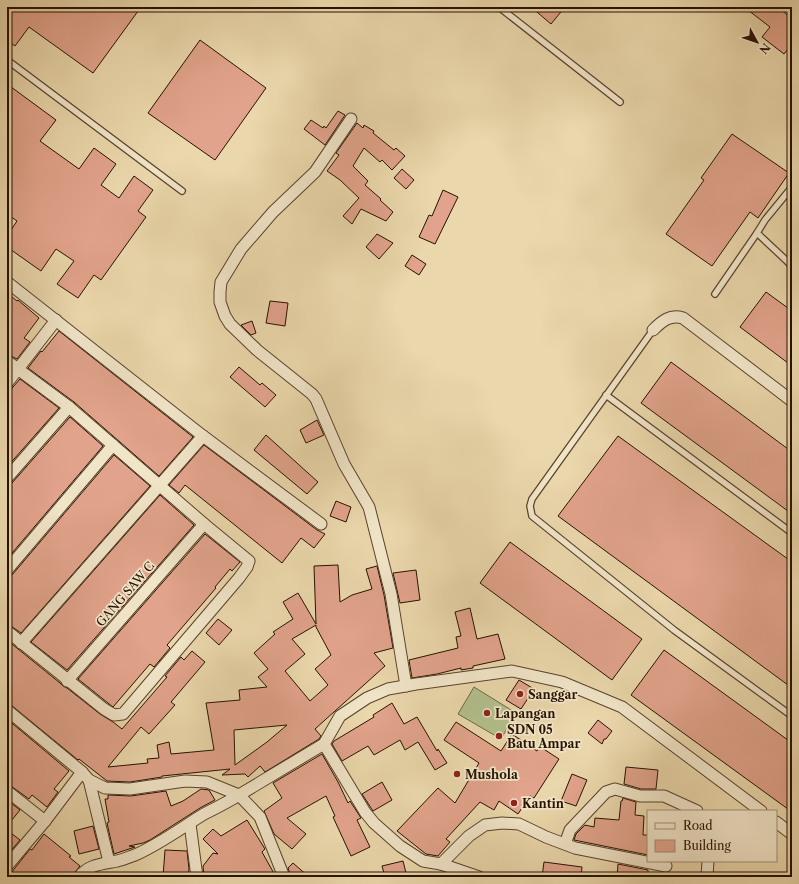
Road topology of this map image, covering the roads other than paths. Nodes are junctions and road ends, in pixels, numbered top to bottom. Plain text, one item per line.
1 (499, 7) edge
2 (7, 60) edge
3 (620, 102) dead end
4 (351, 119) dead end
5 (792, 187) edge
6 (182, 191) dead end
7 (757, 233) junction
8 (792, 257) edge
9 (788, 262) junction
10 (792, 267) edge
11 (7, 282) edge
12 (715, 294) dead end
13 (56, 320) junction
14 (653, 330) joint
15 (7, 361) edge
16 (18, 370) junction
17 (7, 383) edge
18 (606, 395) junction
19 (792, 401) edge
20 (69, 407) junction
21 (203, 436) junction
22 (113, 445) junction
23 (7, 478) edge
24 (160, 486) junction
25 (204, 524) junction
26 (321, 524) dead end
27 (792, 533) edge
28 (7, 570) edge
29 (7, 631) edge
30 (21, 643) junction
31 (67, 681) junction
32 (406, 686) junction
33 (7, 710) edge
34 (792, 716) edge
35 (324, 744) junction
36 (85, 776) junction
37 (7, 791) edge
38 (240, 795) junction
39 (696, 810) edge
40 (760, 810) edge
41 (45, 821) junction
42 (777, 823) edge
43 (190, 824) junction
44 (792, 834) edge
45 (564, 844) junction
46 (9, 859) edge
47 (109, 862) junction
48 (708, 862) edge
49 (441, 864) junction
50 (666, 866) dead end
51 (79, 877) edge
52 (197, 877) edge
53 (284, 877) edge
54 (479, 877) edge
55 (707, 877) edge

1 - 3 lane
2 - 6 lane
4 - 32 street
5 - 7 lane
7 - 9 lane
7 - 12 lane
8 - 9 lane
9 - 10 lane
11 - 13 street
13 - 16 street
13 - 21 street
14 - 18 lane
14 - 19 street
15 - 16 street
16 - 17 street
16 - 20 street
18 - 27 lane
18 - 34 lane
20 - 22 street
20 - 23 street
21 - 24 street
21 - 26 street
22 - 24 street
22 - 28 street
24 - 25 street
24 - 30 street
25 - 31 street, GANG SAW C
25 - 31 street
29 - 30 street
30 - 31 street
32 - 35 street
32 - 40 street
33 - 36 street
35 - 38 street
35 - 49 street
36 - 38 street
36 - 41 street
36 - 47 street
37 - 41 street
38 - 43 street
38 - 53 street
39 - 45 street
41 - 46 street
42 - 44 street
43 - 47 street
43 - 52 street
45 - 49 street
45 - 50 street
47 - 51 street
48 - 55 street
49 - 54 street

